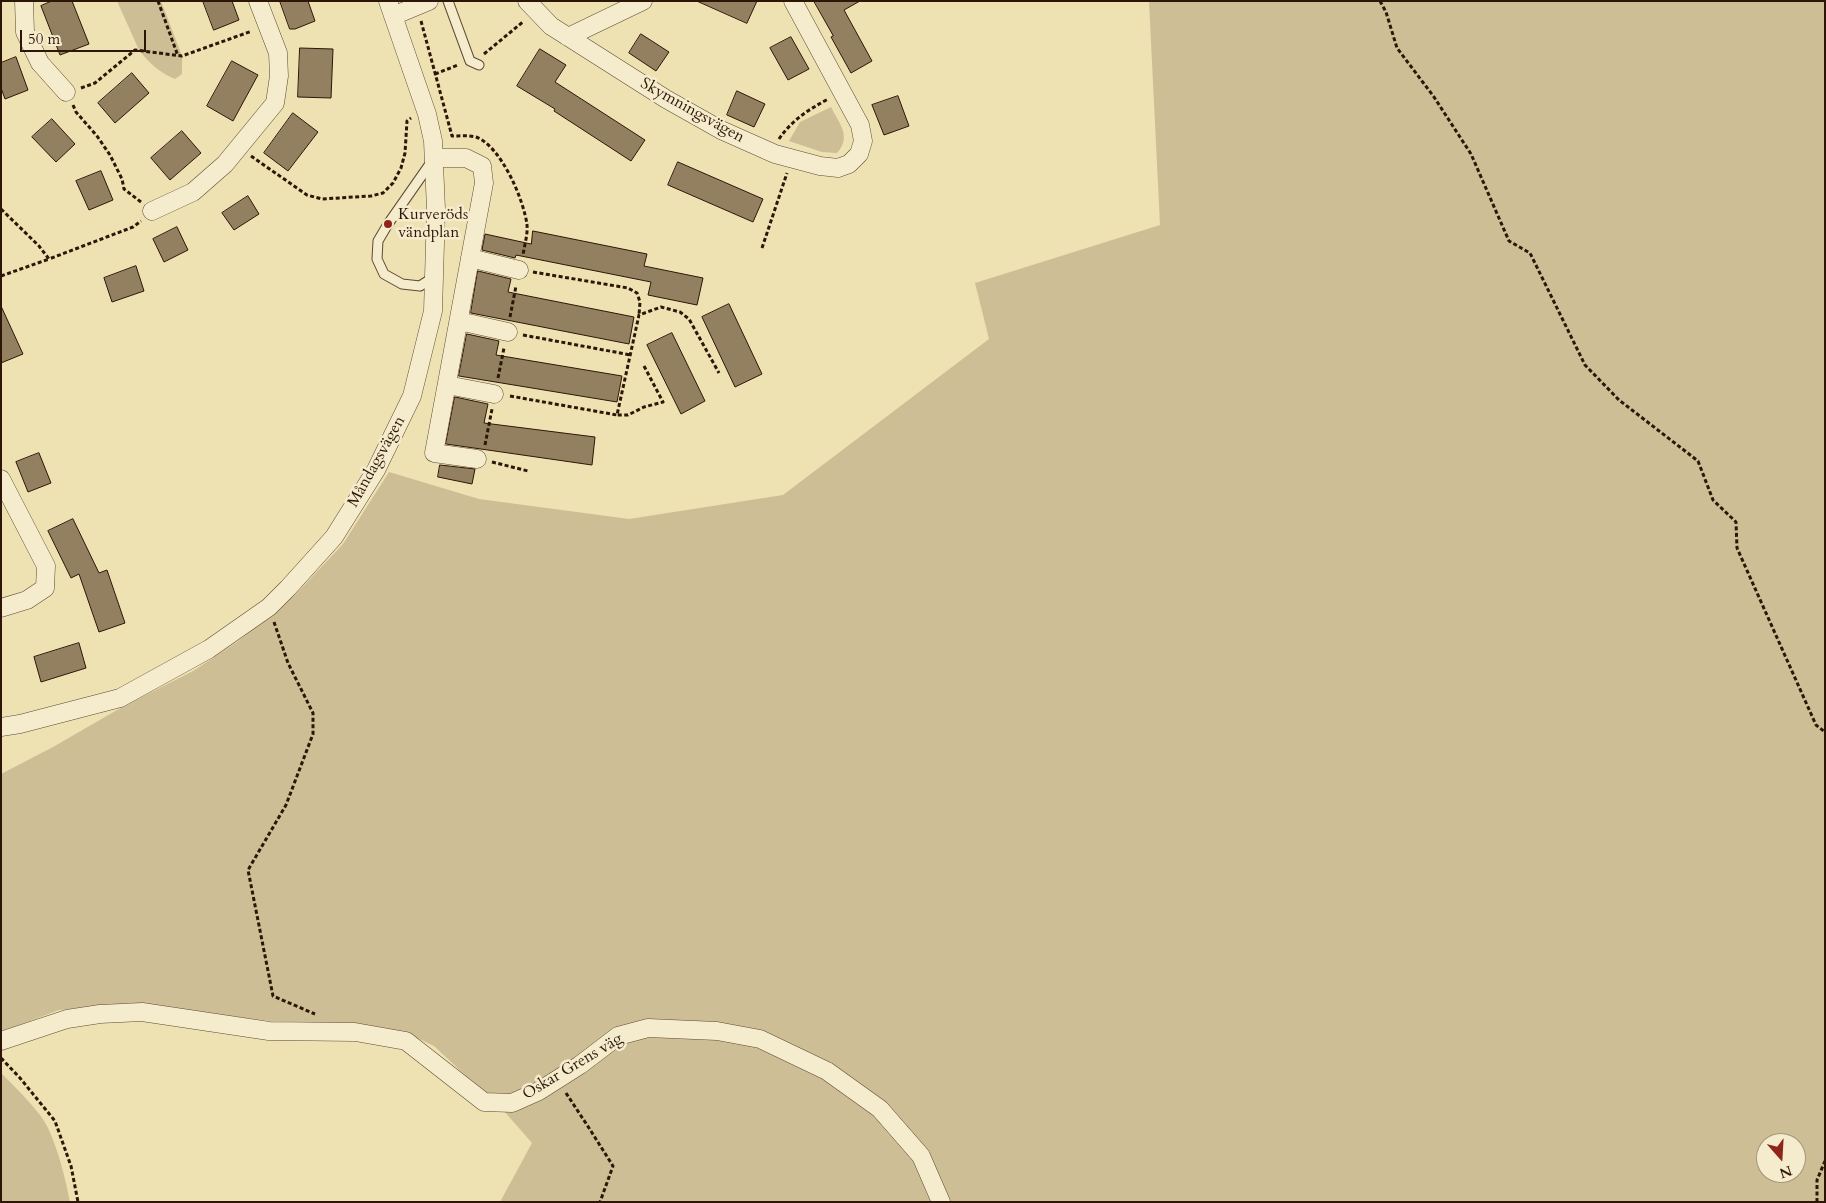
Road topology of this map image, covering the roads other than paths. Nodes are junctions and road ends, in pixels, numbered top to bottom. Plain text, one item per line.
1 (24, 1) edge
2 (258, 1) edge
3 (429, 1) edge
4 (448, 1) edge
5 (643, 1) edge
6 (793, 1) edge
7 (532, 6) edge
8 (390, 8) edge
9 (568, 37) junction
10 (474, 63) road end
11 (66, 92) road end
12 (434, 158) junction
13 (152, 211) road end
14 (470, 258) junction
15 (519, 270) road end
16 (434, 277) junction
17 (458, 321) junction
18 (508, 332) road end
19 (447, 385) junction
20 (494, 394) road end
21 (477, 460) dead end
22 (1, 479) edge
23 (1, 608) edge
24 (1, 727) edge
25 (1, 1041) edge
26 (942, 1202) edge

1 - 11 street
2 - 13 street
3 - 8 street
4 - 10 lane
5 - 9 street
6 - 9 street, Skymningsvägen
7 - 9 street, Skymningsvägen
8 - 12 street, Måndagsvägen
12 - 14 street
12 - 16 street, Måndagsvägen
12 - 16 lane
14 - 15 street
14 - 17 street
16 - 24 street, Måndagsvägen
17 - 18 street
17 - 19 street
19 - 20 street
19 - 21 street
22 - 23 street
25 - 26 street, Oskar Grens väg

